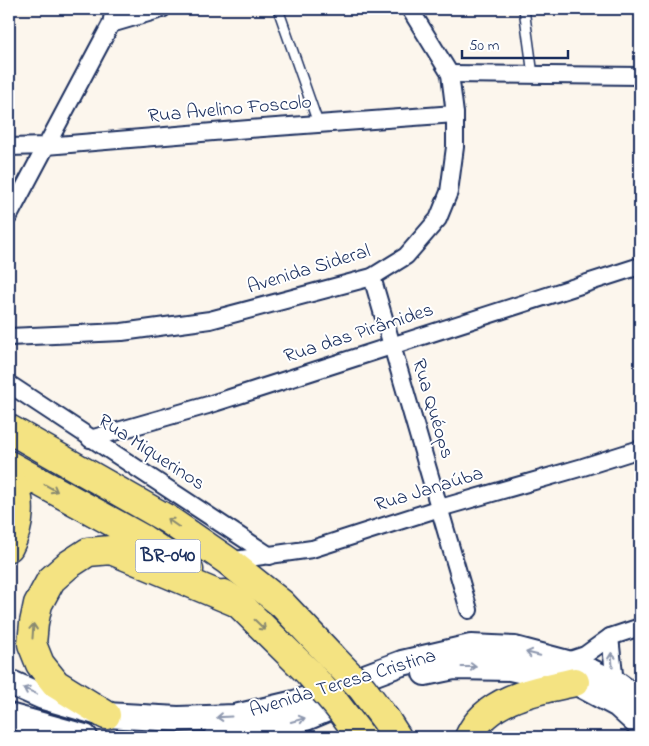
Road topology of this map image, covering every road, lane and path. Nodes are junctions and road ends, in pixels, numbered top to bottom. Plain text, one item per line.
1 (162, 9) edge
2 (278, 9) edge
3 (410, 9) edge
4 (524, 9) edge
5 (113, 16) edge
6 (450, 74) junction
7 (532, 75) junction
8 (640, 76) edge
9 (455, 114) junction
10 (318, 124) junction
11 (46, 146) junction
12 (9, 147) edge
13 (9, 216) edge
14 (640, 266) edge
15 (372, 278) junction
16 (9, 337) edge
17 (391, 346) junction
18 (9, 384) edge
19 (9, 429) edge
20 (90, 439) junction
21 (640, 449) edge
22 (9, 465) edge
23 (9, 478) edge
24 (440, 508) junction
25 (9, 547) edge
26 (270, 556) junction
27 (228, 561) junction
28 (238, 603) junction
29 (469, 610) dead end
30 (640, 627) edge
31 (610, 637) junction
32 (570, 672) junction
33 (9, 682) edge
34 (615, 683) junction
35 (640, 701) edge
36 (106, 714) junction
37 (9, 716) edge
38 (640, 725) edge
39 (392, 728) edge
40 (361, 736) edge
41 (86, 737) edge
42 (216, 737) edge
43 (469, 737) edge

1 - 5 street
2 - 10 lane
3 - 6 street, Avenida Sideral
4 - 7 lane
5 - 11 street
6 - 7 street
6 - 9 street, Avenida Sideral
7 - 8 street
9 - 10 street, Rua Avelino Foscolo
9 - 15 street, Avenida Sideral
10 - 11 street, Rua Avelino Foscolo
11 - 12 street, Rua Avelino Foscolo
11 - 13 street
14 - 17 street, Rua das Pirâmides
15 - 16 street, Avenida Sideral
15 - 17 street, Rua Quéops
17 - 20 street, Rua das Pirâmides
17 - 24 street, Rua Quéops
18 - 20 street, Rua Miquerinos
27 -> 19 highway, BR-040
20 - 26 street, Rua Miquerinos
21 - 24 street, Rua Janaúba
22 -> 28 highway, BR-040
23 - 25 highway
24 - 26 street, Rua Janaúba
24 - 29 street, Rua Quéops
26 - 27 street, Rua Janaúba
27 - 39 highway, BR-040, bridge
36 -> 28 highway
28 -> 40 highway, BR-040, bridge
30 - 31 street
31 - 32 street
34 -> 31 street
32 - 34 main road, Avenida Teresa Cristina
32 -> 36 main road, Avenida Teresa Cristina
32 - 38 main road, Avenida Teresa Cristina
42 -> 32 main road, Avenida Teresa Cristina
32 - 43 highway
36 -> 33 main road, Avenida Teresa Cristina
34 - 35 main road, Avenida Teresa Cristina
37 - 41 main road

